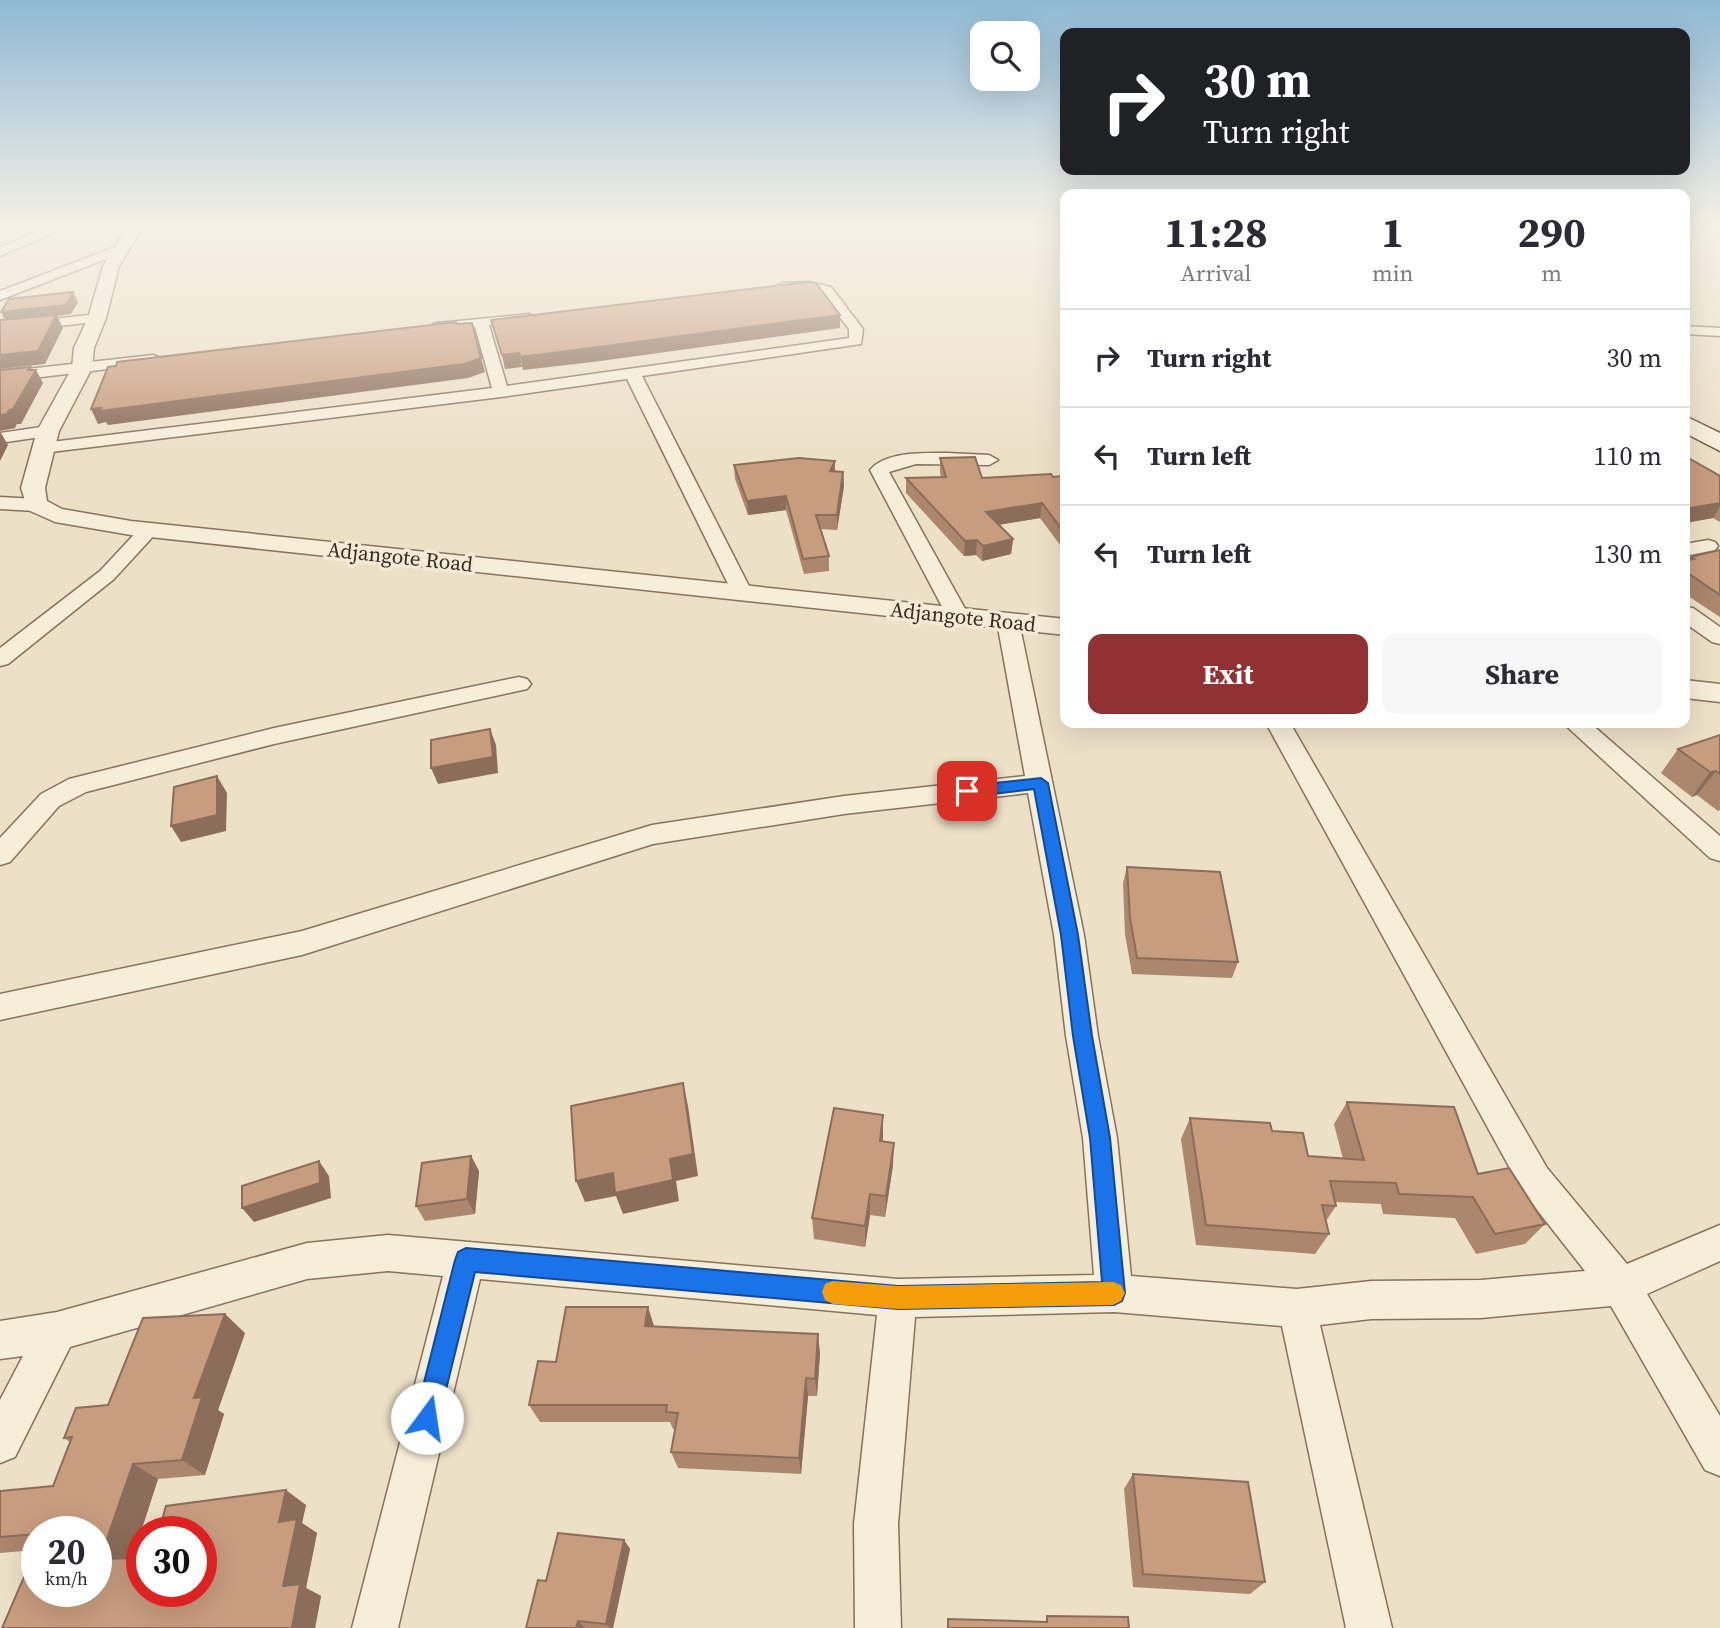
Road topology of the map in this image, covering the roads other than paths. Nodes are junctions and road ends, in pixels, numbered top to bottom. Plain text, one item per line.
1 (101, 302) edge
2 (835, 302) edge
3 (547, 314) edge
4 (96, 318) junction
5 (481, 322) junction
6 (427, 328) edge
7 (0, 329) edge
8 (1690, 330) edge
9 (1720, 332) edge
10 (174, 358) edge
11 (82, 368) junction
12 (632, 373) junction
13 (0, 377) edge
14 (501, 392) junction
15 (1690, 426) edge
16 (0, 438) edge
17 (46, 440) junction
18 (1720, 443) edge
19 (989, 460) dead end
20 (0, 503) edge
21 (36, 505) junction
22 (149, 530) junction
23 (1708, 546) dead end
24 (1690, 549) edge
25 (743, 594) junction
26 (958, 616) junction
27 (1690, 616) edge
28 (1008, 622) junction
29 (1060, 626) edge
30 (1720, 637) edge
31 (0, 659) edge
32 (519, 684) dead end
33 (1690, 690) edge
34 (1720, 693) edge
35 (1281, 728) edge
36 (1581, 728) edge
37 (1041, 783) junction
38 (1720, 851) edge
39 (0, 855) edge
40 (0, 1007) edge
41 (1720, 1243) edge
42 (466, 1260) junction
43 (1621, 1286) junction
44 (1114, 1293) junction
45 (898, 1298) junction
46 (1297, 1308) junction
47 (57, 1331) junction
48 (0, 1340) edge
49 (0, 1442) edge
50 (1720, 1455) edge
51 (375, 1628) edge
52 (878, 1628) edge
53 (1369, 1628) edge

1 - 4 street
2 - 12 street
3 - 5 street
4 - 7 street
4 - 11 street
5 - 6 street
5 - 14 street
8 - 9 street
10 - 11 street
11 - 13 street
11 - 17 street
12 - 14 street
12 - 25 street
14 - 17 street
15 - 18 main road
16 - 17 street
17 - 21 street
19 - 26 street
20 - 21 street
21 - 22 street, Adjangote Road
22 - 25 street, Adjangote Road
22 - 31 street
23 - 24 street
25 - 26 street, Adjangote Road
26 - 28 street, Adjangote Road
27 - 30 street
28 - 29 street, Adjangote Road
28 - 37 street
32 - 39 street
33 - 34 street
35 - 43 street
36 - 38 street
37 - 40 street
37 - 44 street
41 - 43 street
42 - 45 street
42 - 47 street
42 - 51 street
43 - 46 street
43 - 50 street
44 - 45 street
44 - 46 street
45 - 52 street
46 - 53 street
47 - 48 street
47 - 49 street

